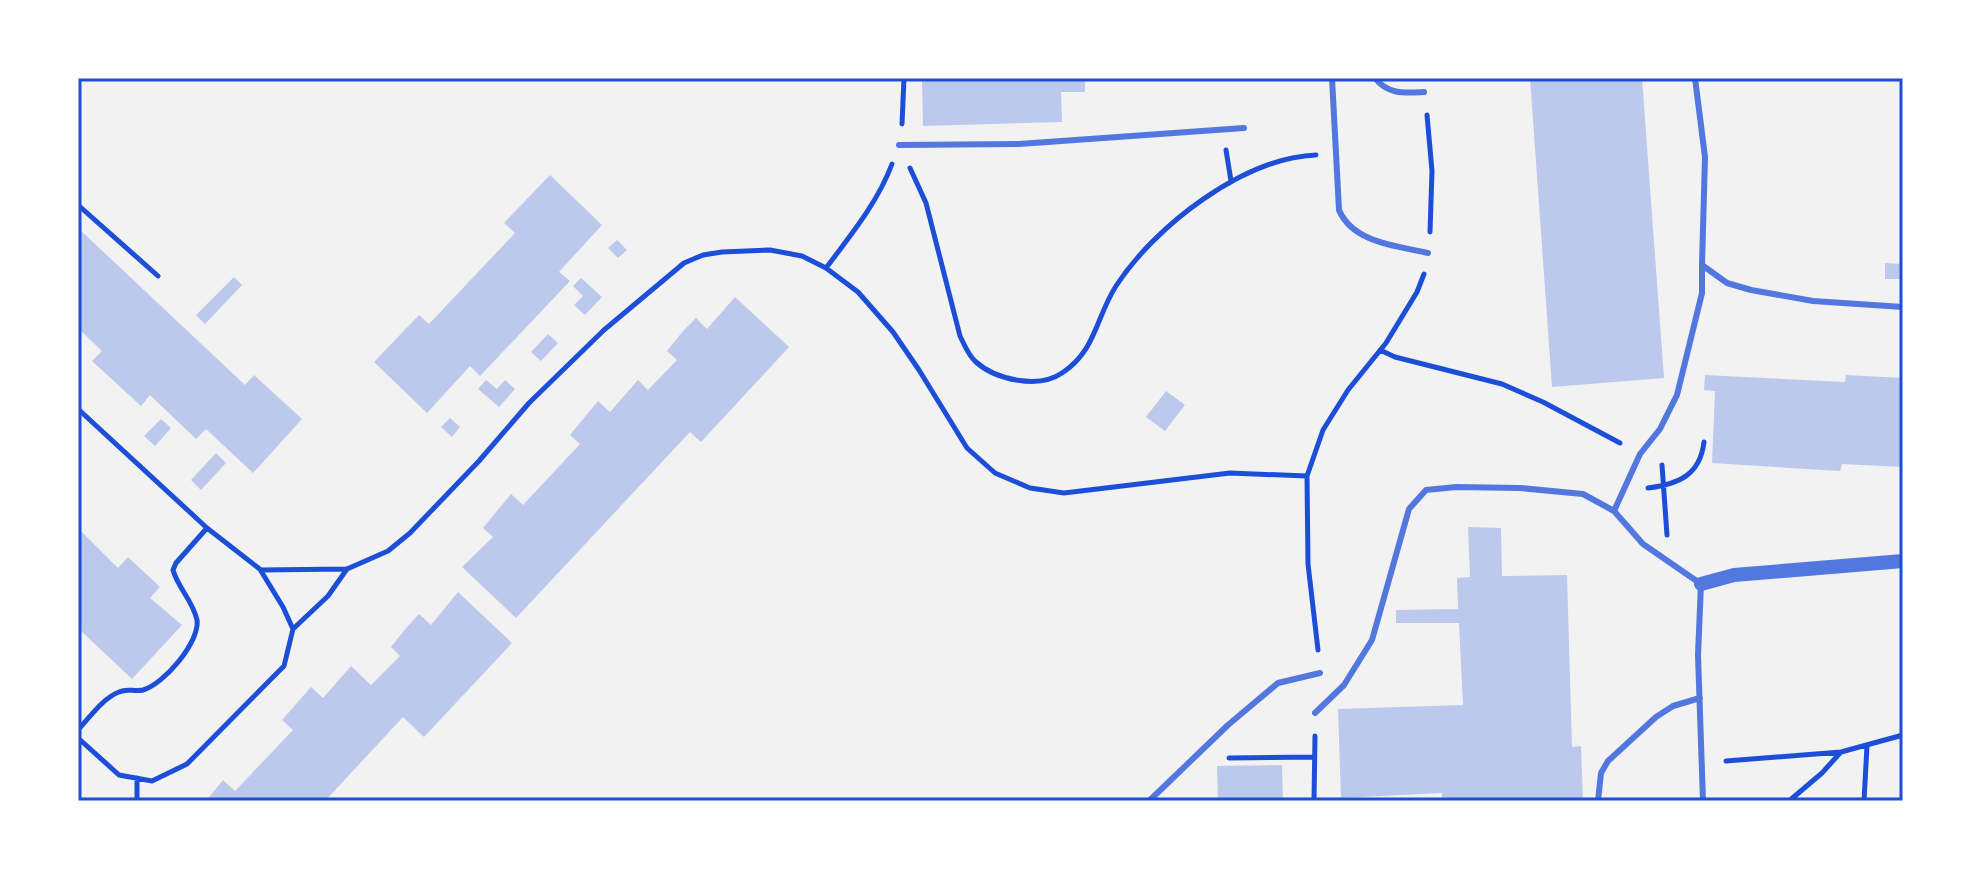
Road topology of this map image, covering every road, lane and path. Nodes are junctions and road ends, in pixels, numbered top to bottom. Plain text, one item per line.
1 (904, 78) edge
2 (1332, 78) edge
3 (1375, 78) edge
4 (1695, 78) edge
5 (1424, 92) joint
6 (1244, 128) dead end
7 (899, 145) junction
8 (1335, 154) junction
9 (1226, 160) dead end
10 (1231, 181) junction
11 (78, 205) edge
12 (1428, 253) junction
13 (1702, 265) junction
14 (826, 268) junction
15 (158, 276) dead end
16 (1903, 307) edge
17 (1380, 350) junction
18 (78, 409) edge
19 (1658, 432) junction
20 (1704, 442) dead end
21 (1640, 454) junction
22 (1307, 476) junction
23 (1664, 486) junction
24 (1623, 488) junction
25 (1614, 511) junction
26 (207, 528) junction
27 (1903, 561) edge
28 (1669, 562) junction
29 (347, 569) junction
30 (261, 570) junction
31 (1701, 584) junction
32 (293, 629) junction
33 (1320, 673) joint
34 (1700, 698) junction
35 (1315, 713) joint
36 (78, 730) edge
37 (1903, 735) edge
38 (78, 738) edge
39 (1867, 746) junction
40 (1841, 752) junction
41 (1314, 757) junction
42 (1223, 758) dead end
43 (1726, 761) dead end
44 (137, 778) junction
45 (137, 801) edge
46 (1149, 801) edge
47 (1314, 801) edge
48 (1598, 801) edge
49 (1703, 801) edge
50 (1789, 801) edge
51 (1864, 801) edge

1 - 7 path
2 - 8 lane
3 - 5 lane
4 - 13 lane
5 - 12 path
6 - 7 lane
7 - 10 path
7 - 14 path
8 - 10 path
8 - 12 lane
9 - 10 path
11 - 15 path
12 - 17 path
13 - 16 lane
13 - 19 lane
14 - 22 path
14 - 29 path
17 - 21 path
17 - 22 path
18 - 26 path
19 - 21 lane
19 - 23 path
20 - 23 path
21 - 24 lane
22 - 33 path
23 - 24 path
23 - 28 path
24 - 25 lane
25 - 28 lane
25 - 35 lane
26 - 30 path
26 - 36 path
27 - 31 street
28 - 31 lane
29 - 30 path
29 - 32 path
30 - 32 path
31 - 34 lane
32 - 44 path
33 - 46 lane
34 - 48 lane
34 - 49 lane
35 - 41 path
37 - 39 path
38 - 44 path
39 - 40 path
39 - 51 path
40 - 43 path
40 - 50 path
41 - 42 path
41 - 47 path
44 - 45 path

